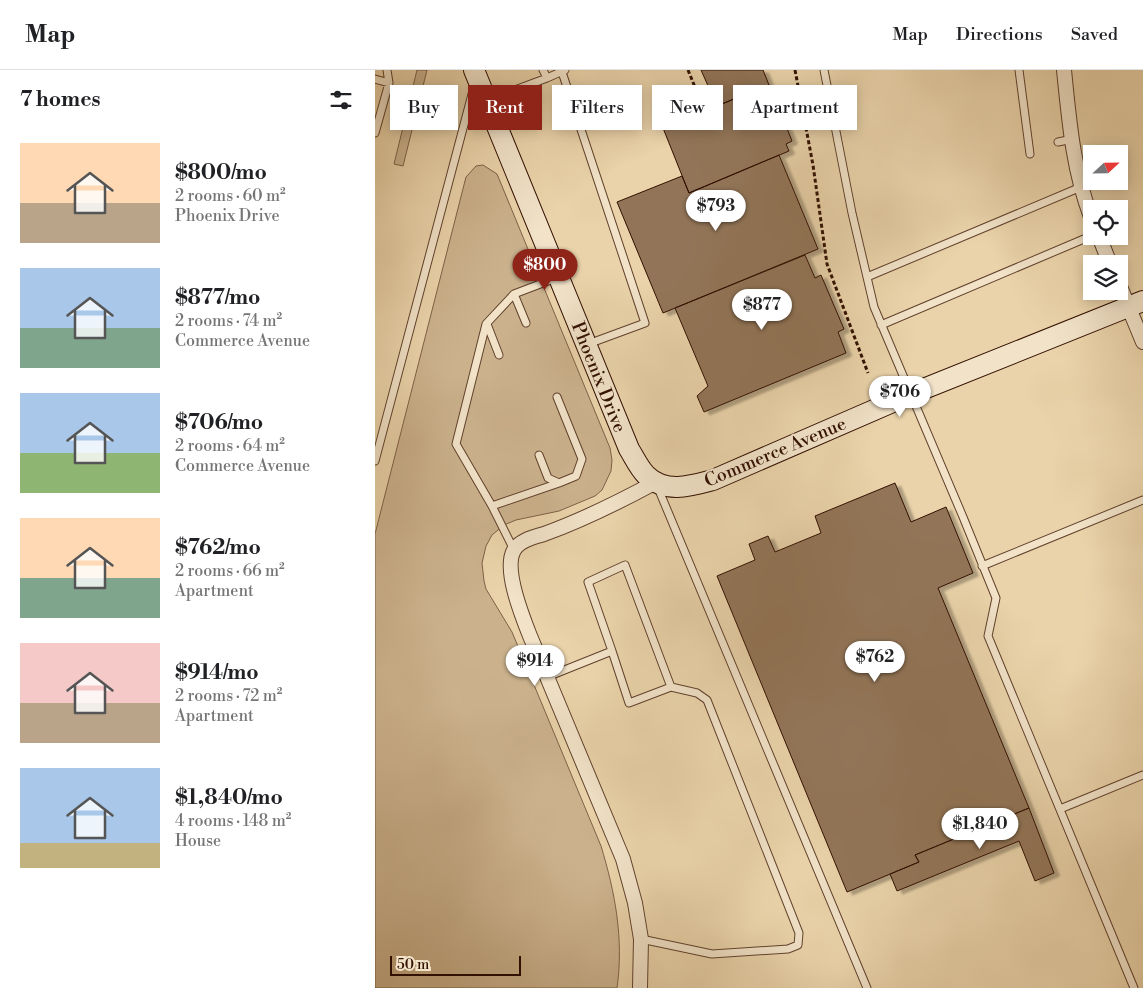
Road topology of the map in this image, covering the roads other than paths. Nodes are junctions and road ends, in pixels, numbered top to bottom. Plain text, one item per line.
1 (387, 70) edge
2 (543, 70) edge
3 (824, 70) edge
4 (1019, 70) edge
5 (1063, 70) edge
6 (564, 71) edge
7 (475, 73) edge
8 (547, 78) junction
9 (375, 79) edge
10 (389, 83) junction
11 (480, 85) edge
12 (528, 85) edge
13 (499, 130) edge
14 (375, 133) edge
15 (1073, 139) junction
16 (1058, 142) dead end
17 (1030, 154) dead end
18 (1081, 187) junction
19 (1085, 200) edge
20 (1083, 239) edge
21 (559, 277) junction
22 (867, 277) junction
23 (514, 294) junction
24 (1136, 304) edge
25 (526, 323) dead end
26 (487, 324) junction
27 (881, 325) junction
28 (1143, 342) edge
29 (587, 344) junction
30 (499, 355) dead end
31 (911, 394) junction
32 (557, 397) dead end
33 (539, 455) dead end
34 (375, 461) edge
35 (656, 482) junction
36 (559, 483) junction
37 (1143, 500) edge
38 (492, 506) junction
39 (514, 550) junction
40 (982, 566) junction
41 (612, 651) junction
42 (547, 677) junction
43 (671, 687) junction
44 (1143, 775) edge
45 (1060, 809) junction
46 (641, 939) junction
47 (640, 988) edge
48 (867, 988) edge
49 (1134, 988) edge

1 - 10 lane
2 - 8 lane
3 - 22 lane
4 - 17 lane
5 - 15 street
6 - 8 lane
6 - 29 lane
7 - 11 street, Phoenix Drive
7 - 34 lane
8 - 12 lane
9 - 10 lane
10 - 14 lane
13 - 21 street, Phoenix Drive
15 - 16 lane
15 - 18 street
18 - 19 street
18 - 22 lane
20 - 27 lane
21 - 23 lane
21 - 29 street, Phoenix Drive
22 - 27 lane
23 - 25 lane
23 - 26 lane
24 - 28 street
24 - 31 street, Commerce Avenue
26 - 30 lane
26 - 38 lane
27 - 31 lane
29 - 35 street, Phoenix Drive
31 - 35 street, Commerce Avenue
31 - 40 lane
32 - 36 lane
33 - 36 lane
35 - 39 street
35 - 48 lane
36 - 38 lane
37 - 40 lane
38 - 39 lane
39 - 42 street
40 - 45 lane
41 - 42 lane
41 - 43 lane
41 - 43 lane
42 - 46 street
43 - 46 lane
44 - 45 lane
45 - 49 lane
46 - 47 street

